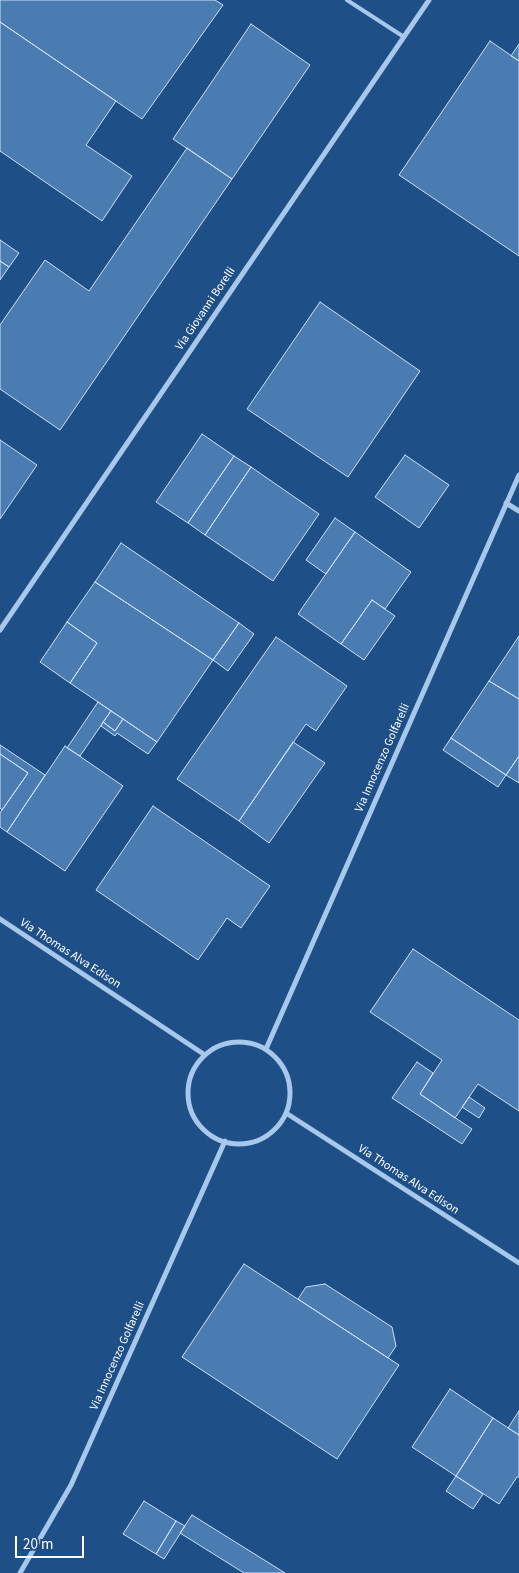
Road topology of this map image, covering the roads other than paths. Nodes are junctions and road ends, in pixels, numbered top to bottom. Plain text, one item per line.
1 (347, 0) edge
2 (429, 0) edge
3 (404, 37) junction
4 (519, 475) edge
5 (506, 503) junction
6 (519, 512) edge
7 (0, 630) edge
8 (0, 920) edge
9 (266, 1049) junction
10 (205, 1055) junction
11 (286, 1113) junction
12 (225, 1141) junction
13 (519, 1263) edge
14 (20, 1573) edge

1 - 3 lane
2 - 3 street, Via Giovanni Borelli
3 - 7 street, Via Giovanni Borelli
4 - 5 street, Via Innocenzo Golfarelli
5 - 6 street
5 - 9 street, Via Innocenzo Golfarelli
8 - 10 street, Via Thomas Alva Edison
9 - 10 street
9 - 11 street
10 - 12 street
11 - 12 street
11 - 13 street, Via Thomas Alva Edison
12 - 14 street, Via Innocenzo Golfarelli

